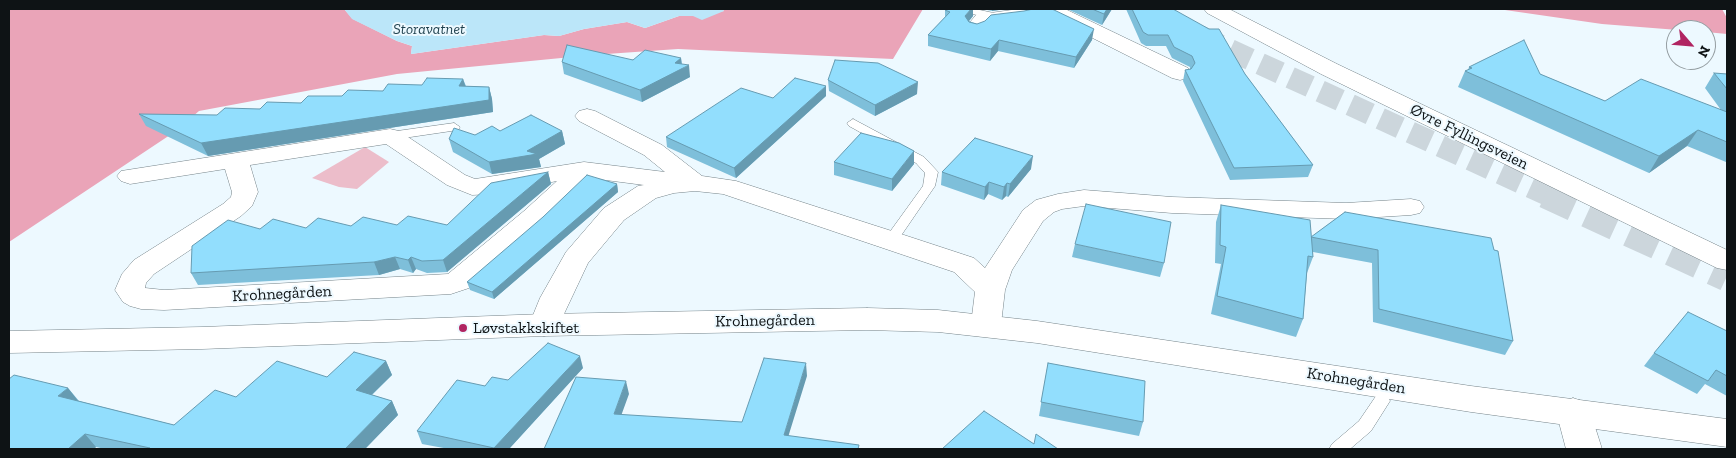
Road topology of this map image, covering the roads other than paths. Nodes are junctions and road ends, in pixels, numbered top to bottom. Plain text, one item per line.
1 (962, 9) edge
2 (1038, 9) edge
3 (1050, 9) edge
4 (1214, 9) edge
5 (999, 17) junction
6 (976, 27) edge
7 (1180, 73) dead end
8 (587, 116) dead end
9 (853, 123) dead end
10 (454, 127) edge
11 (390, 136) junction
12 (236, 160) junction
13 (584, 170) junction
14 (130, 176) dead end
15 (695, 183) junction
16 (1411, 207) dead end
17 (891, 240) junction
18 (1727, 261) edge
19 (990, 290) junction
20 (986, 324) junction
21 (544, 325) junction
22 (9, 342) edge
23 (1382, 401) dead end
24 (1573, 411) junction
25 (1727, 432) edge
26 (1338, 449) edge
27 (1584, 449) edge

1 - 5 lane
2 - 5 street
3 - 7 street
4 - 18 street, Øvre Fyllingsveien
5 - 6 street
8 - 15 street
9 - 17 lane
10 - 11 lane
11 - 12 street
11 - 13 street
12 - 13 street, Krohnegården
12 - 14 street
13 - 15 street
15 - 17 street
15 - 21 street
16 - 19 street
17 - 19 street
19 - 20 street
20 - 21 street, Krohnegården
20 - 24 street, Krohnegården
21 - 22 street, Krohnegården
23 - 26 lane, Krohnegården
24 - 25 street, Krohnegården
24 - 27 street

